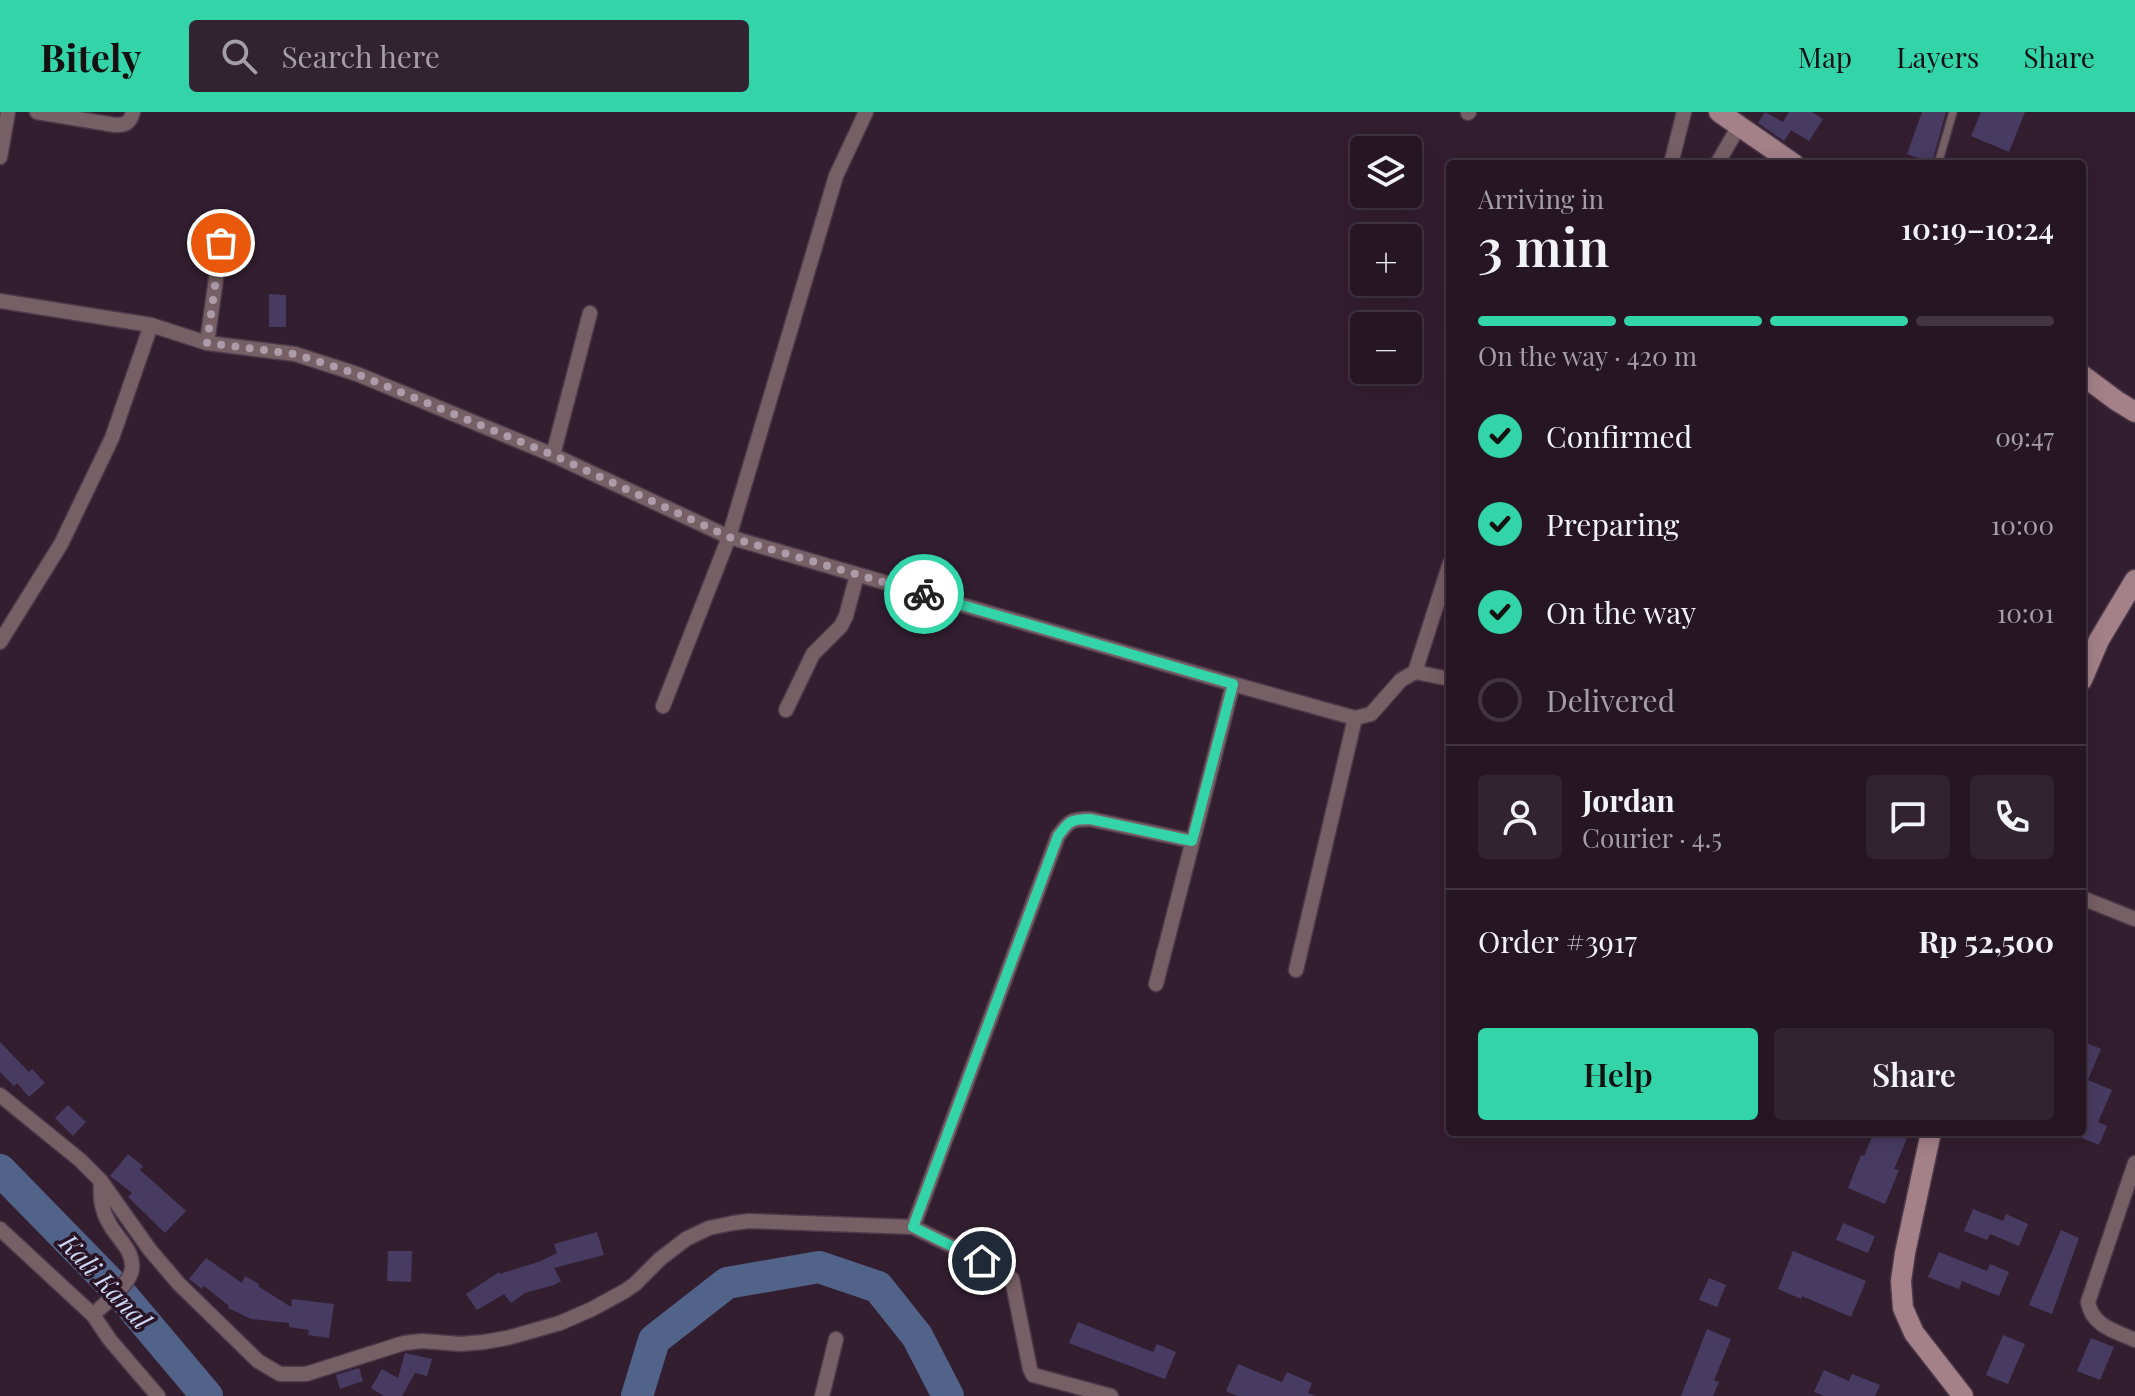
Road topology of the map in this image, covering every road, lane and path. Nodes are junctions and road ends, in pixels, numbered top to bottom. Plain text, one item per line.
1 (8, 112) edge
2 (37, 112) edge
3 (133, 112) edge
4 (866, 112) edge
5 (1684, 112) edge
6 (1719, 112) edge
7 (1953, 112) edge
8 (1739, 126) junction
9 (0, 154) edge
10 (1672, 160) edge
11 (1719, 160) edge
12 (1788, 160) edge
13 (1939, 160) edge
14 (221, 243) dead end
15 (0, 301) edge
16 (590, 313) dead end
17 (151, 325) junction
18 (207, 343) junction
19 (2086, 378) edge
20 (2135, 412) edge
21 (553, 455) junction
22 (729, 537) junction
23 (857, 575) junction
24 (1446, 575) edge
25 (2135, 580) edge
26 (0, 642) edge
27 (2086, 671) edge
28 (1415, 672) junction
29 (1446, 678) edge
30 (1233, 684) junction
31 (663, 706) dead end
32 (786, 710) dead end
33 (1355, 718) junction
34 (1192, 841) junction
35 (2086, 900) edge
36 (2135, 919) edge
37 (1296, 970) dead end
38 (1156, 984) dead end
39 (0, 1095) edge
40 (1930, 1136) edge
41 (2135, 1163) edge
42 (101, 1181) junction
43 (913, 1227) junction
44 (0, 1229) edge
45 (98, 1310) junction
46 (836, 1339) dead end
47 (2135, 1340) edge
48 (158, 1396) edge
49 (822, 1396) edge
50 (1111, 1396) edge
51 (1963, 1396) edge

1 - 9 street
2 - 3 street
4 - 22 street
5 - 10 street
6 - 8 street
7 - 13 lane
8 - 11 street
8 - 12 street
14 - 18 street
15 - 17 street
16 - 21 street
17 - 18 street
17 - 26 street
18 - 21 street
19 - 20 street
21 - 22 street
22 - 23 street
22 - 31 street
23 - 30 street
23 - 32 street
24 - 28 street
25 - 27 street
28 - 29 street
28 - 33 street
30 - 33 street
30 - 34 street
33 - 37 street
34 - 38 street
34 - 43 street
35 - 36 street
39 - 42 street
40 - 51 street
41 - 47 street
42 - 43 street
42 - 45 street
43 - 50 street
44 - 45 street
45 - 48 street
46 - 49 street

